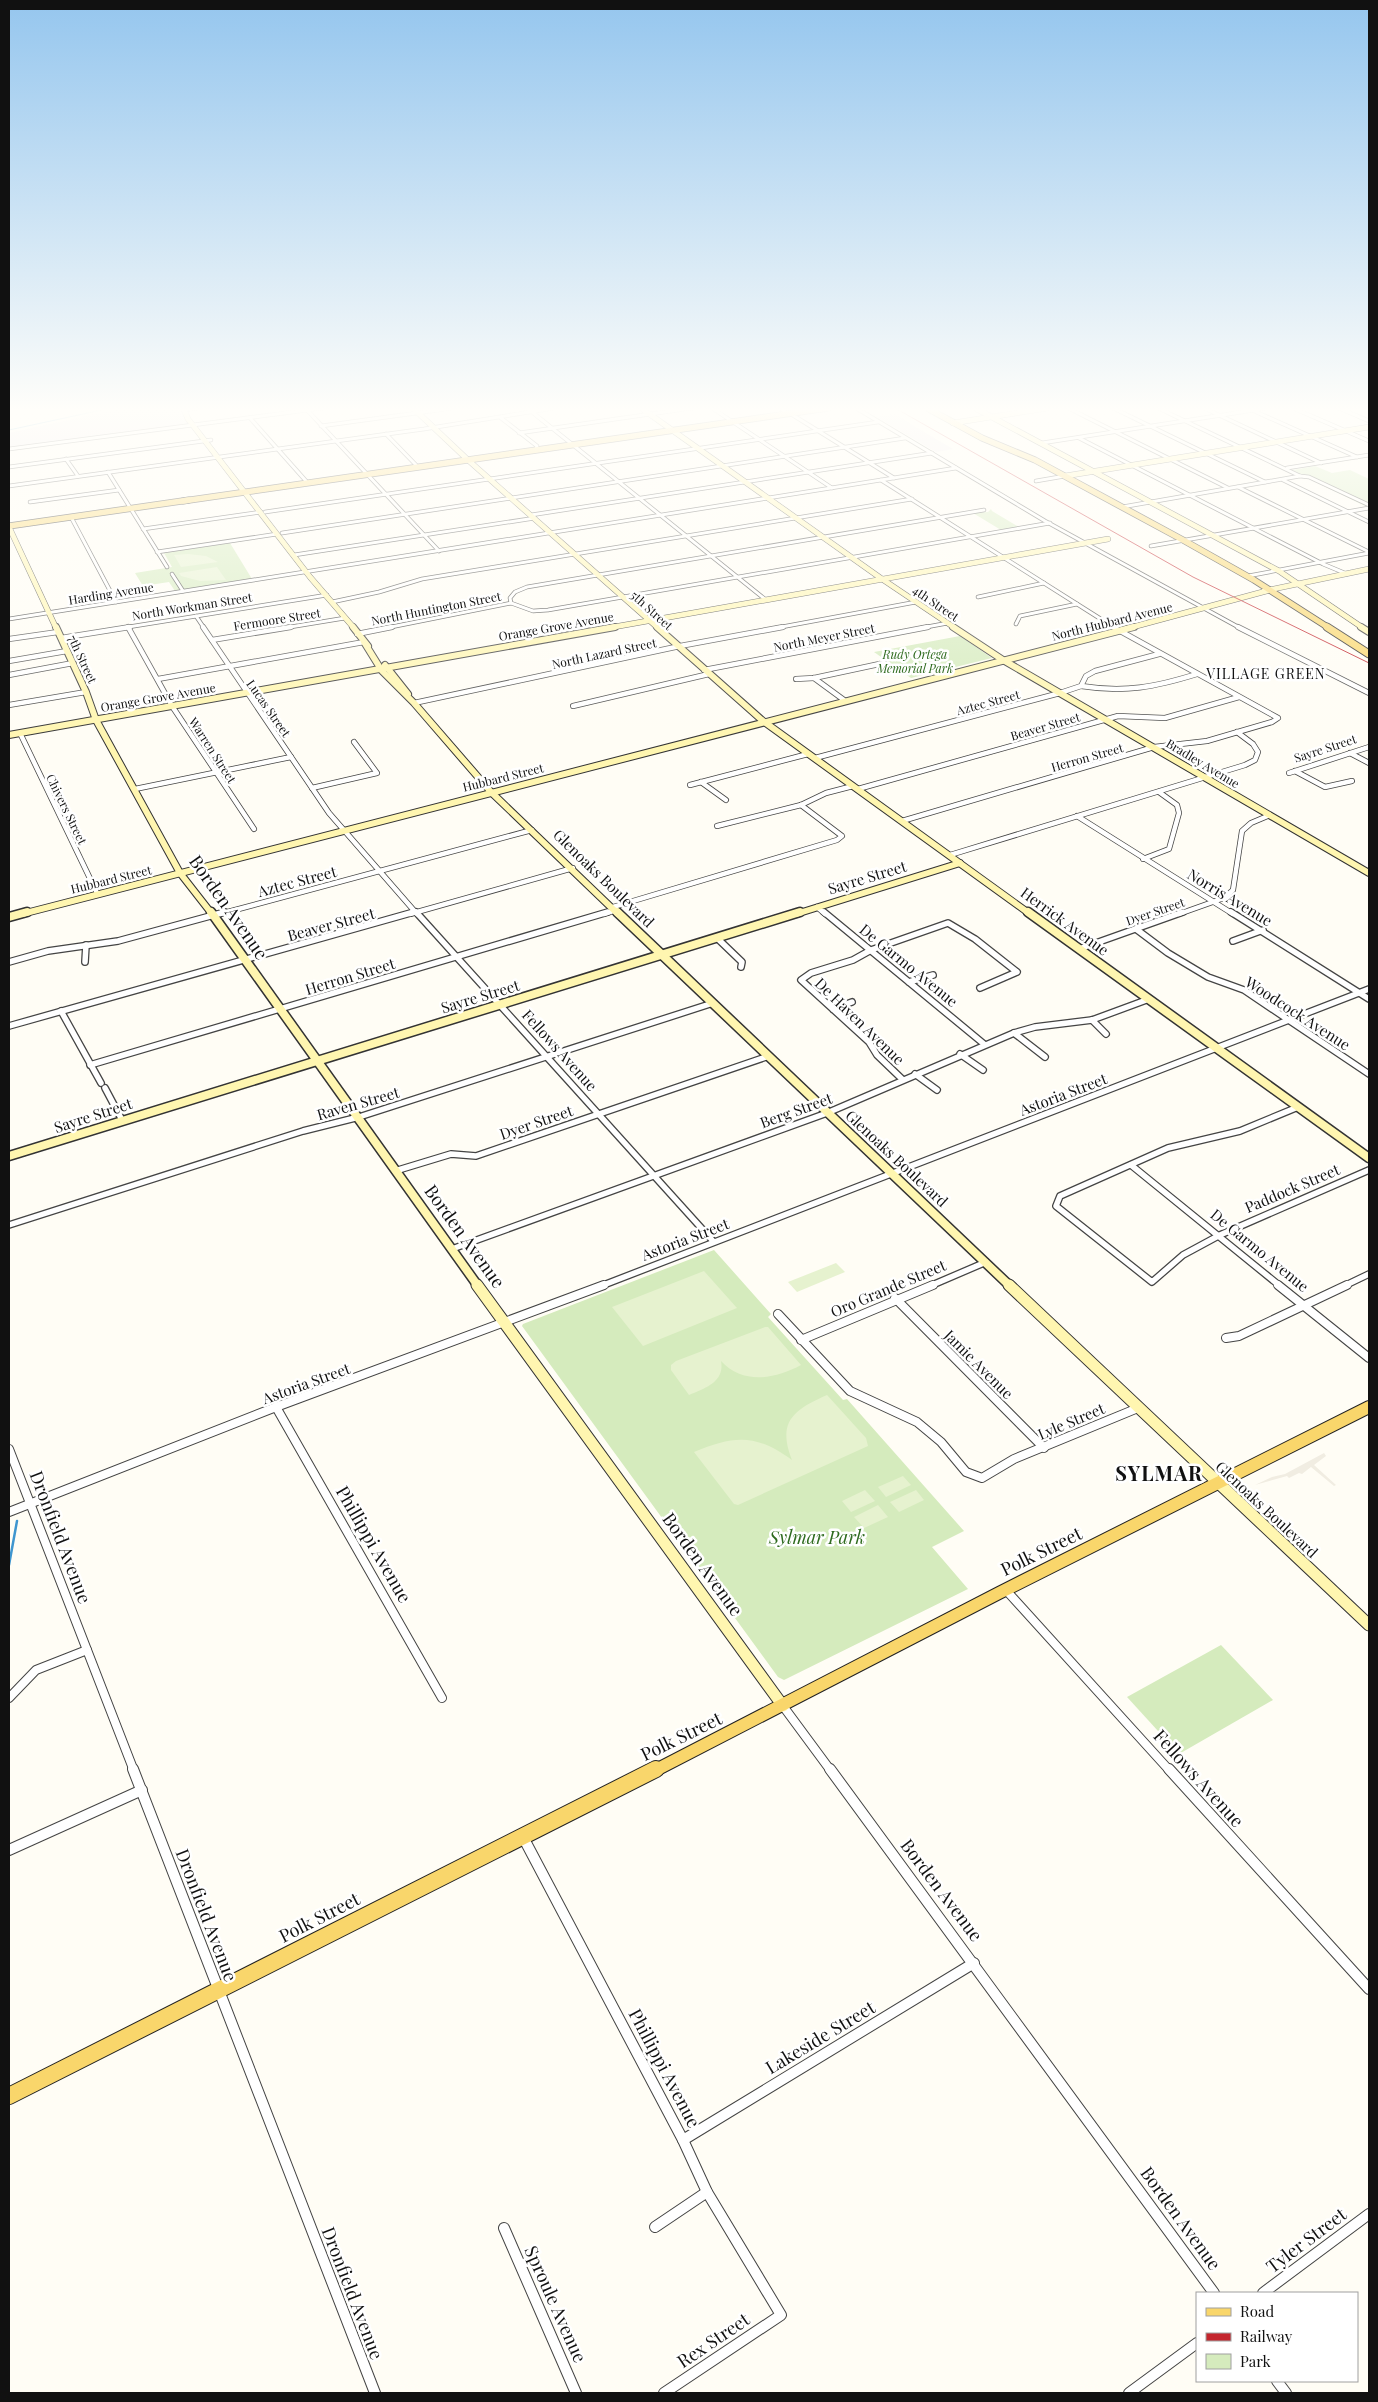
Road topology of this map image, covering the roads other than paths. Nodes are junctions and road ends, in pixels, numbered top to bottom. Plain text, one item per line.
1 (50, 520) edge
2 (73, 520) edge
3 (137, 520) edge
4 (206, 520) edge
5 (269, 520) edge
6 (364, 520) edge
7 (410, 520) edge
8 (508, 520) edge
9 (538, 520) edge
10 (630, 520) edge
11 (667, 520) edge
12 (782, 520) edge
13 (798, 520) edge
14 (922, 520) edge
15 (945, 520) edge
16 (1045, 520) edge
17 (1146, 520) edge
18 (1185, 520) edge
19 (1240, 520) edge
20 (1306, 520) joint
21 (1050, 523) junction
22 (9, 526) edge
23 (1253, 527) junction
24 (143, 529) junction
25 (279, 533) junction
26 (552, 533) junction
27 (424, 534) junction
28 (1213, 535) junction
29 (686, 536) junction
30 (822, 537) junction
31 (971, 537) junction
32 (1108, 539) dead end
33 (1183, 540) junction
34 (1085, 543) junction
35 (1151, 546) dead end
36 (439, 550) junction
37 (157, 552) junction
38 (1369, 553) edge
39 (296, 554) junction
40 (575, 554) junction
41 (712, 556) junction
42 (851, 557) junction
43 (1004, 558) junction
44 (1321, 563) junction
45 (167, 567) dead end
46 (1369, 569) edge
47 (312, 571) junction
48 (1279, 571) junction
49 (306, 572) junction
50 (172, 574) dead end
51 (1347, 574) junction
52 (599, 576) junction
53 (1248, 576) junction
54 (738, 578) junction
55 (882, 579) junction
56 (1044, 583) junction
57 (1298, 583) junction
58 (1270, 590) junction
59 (183, 591) junction
60 (327, 595) junction
61 (978, 597) dead end
62 (624, 598) junction
63 (766, 600) junction
64 (116, 602) junction
65 (332, 602) junction
66 (916, 602) junction
67 (1226, 602) joint
68 (511, 603) junction
69 (1077, 604) junction
70 (1203, 608) junction
71 (49, 613) junction
72 (196, 616) junction
73 (345, 618) junction
74 (9, 619) edge
75 (648, 621) junction
76 (948, 623) junction
77 (1016, 624) dead end
78 (128, 627) junction
79 (1119, 630) junction
80 (1369, 632) edge
81 (357, 634) junction
82 (59, 635) junction
83 (1342, 637) junction
84 (9, 639) edge
85 (212, 640) junction
86 (364, 642) junction
87 (678, 646) junction
88 (1369, 648) edge
89 (67, 651) junction
90 (1159, 654) junction
91 (1369, 654) edge
92 (9, 660) edge
93 (1003, 660) junction
94 (73, 663) junction
95 (884, 663) dead end
96 (228, 666) junction
97 (387, 668) junction
98 (380, 669) junction
99 (706, 672) junction
100 (1025, 673) joint
101 (9, 674) edge
102 (1197, 674) junction
103 (814, 678) junction
104 (158, 679) junction
105 (796, 679) dead end
106 (1081, 686) junction
107 (86, 692) junction
108 (247, 693) junction
109 (1060, 693) junction
110 (1369, 693) edge
111 (1239, 697) junction
112 (844, 700) junction
113 (414, 703) junction
114 (9, 705) edge
115 (172, 706) junction
116 (573, 706) dead end
117 (745, 707) joint
118 (1106, 719) junction
119 (96, 720) junction
120 (763, 722) junction
121 (1236, 732) junction
122 (20, 733) junction
123 (9, 735) edge
124 (354, 742) dead end
125 (1154, 747) junction
126 (1369, 747) edge
127 (1350, 753) junction
128 (812, 756) junction
129 (291, 757) junction
130 (1369, 763) edge
131 (215, 772) junction
132 (1205, 777) junction
133 (1352, 781) dead end
134 (701, 782) junction
135 (690, 785) dead end
136 (312, 788) junction
137 (855, 788) junction
138 (135, 789) junction
139 (491, 792) junction
140 (1159, 792) junction
141 (726, 800) dead end
142 (801, 805) junction
143 (327, 811) joint
144 (1270, 815) junction
145 (1077, 816) junction
146 (902, 821) junction
147 (717, 826) dead end
148 (254, 830) dead end
149 (532, 830) junction
150 (343, 831) junction
151 (170, 851) joint
152 (950, 855) junction
153 (1144, 858) junction
154 (960, 862) junction
155 (573, 868) junction
156 (180, 872) junction
157 (378, 872) junction
158 (1369, 872) edge
159 (97, 893) junction
160 (1212, 903) junction
161 (817, 907) junction
162 (615, 908) junction
163 (415, 914) junction
164 (214, 916) junction
165 (9, 917) edge
166 (1136, 929) junction
167 (1263, 930) junction
168 (717, 938) junction
169 (1233, 941) dead end
170 (86, 945) junction
171 (1080, 949) junction
172 (871, 950) junction
173 (662, 954) junction
174 (454, 958) junction
175 (245, 960) junction
176 (9, 962) edge
177 (85, 962) dead end
178 (741, 968) dead end
179 (933, 974) dead end
180 (909, 982) junction
181 (980, 988) dead end
182 (1369, 989) edge
183 (1360, 992) junction
184 (1369, 998) edge
185 (1149, 999) junction
186 (852, 1002) dead end
187 (713, 1003) junction
188 (500, 1004) junction
189 (833, 1009) junction
190 (281, 1010) junction
191 (61, 1011) junction
192 (1092, 1020) junction
193 (1290, 1020) junction
194 (9, 1026) edge
195 (1014, 1033) junction
196 (1106, 1034) dead end
197 (984, 1044) junction
198 (1218, 1049) junction
199 (960, 1054) junction
200 (769, 1056) junction
201 (546, 1058) junction
202 (1045, 1058) dead end
203 (318, 1061) junction
204 (90, 1065) junction
205 (983, 1070) dead end
206 (915, 1074) junction
207 (1369, 1074) edge
208 (902, 1079) junction
209 (937, 1090) dead end
210 (1298, 1107) junction
211 (827, 1113) junction
212 (599, 1114) junction
213 (359, 1117) junction
214 (122, 1120) junction
215 (9, 1156) edge
216 (1369, 1158) edge
217 (1132, 1165) junction
218 (1369, 1170) edge
219 (395, 1171) junction
220 (892, 1173) junction
221 (654, 1175) junction
222 (9, 1225) edge
223 (1220, 1235) junction
224 (713, 1241) junction
225 (452, 1249) junction
226 (986, 1262) junction
227 (1369, 1274) edge
228 (896, 1298) junction
229 (1304, 1304) junction
230 (778, 1314) dead end
231 (507, 1322) junction
232 (1226, 1338) dead end
233 (801, 1340) junction
234 (1369, 1358) edge
235 (276, 1407) junction
236 (1369, 1407) edge
237 (1138, 1408) junction
238 (1044, 1448) junction
239 (9, 1449) edge
240 (1218, 1482) junction
241 (30, 1504) junction
242 (9, 1512) edge
243 (1005, 1589) junction
244 (1369, 1625) edge
245 (87, 1650) junction
246 (9, 1698) edge
247 (442, 1698) dead end
248 (783, 1706) junction
249 (142, 1790) junction
250 (522, 1836) junction
251 (9, 1850) edge
252 (974, 1963) junction
253 (1369, 1989) edge
254 (217, 1990) junction
255 (9, 2096) edge
256 (683, 2140) junction
257 (707, 2192) junction
258 (1369, 2214) edge
259 (656, 2227) dead end
260 (504, 2228) dead end
261 (1213, 2292) edge
262 (1264, 2292) edge
263 (781, 2315) joint
264 (1196, 2344) edge
265 (1278, 2382) edge
266 (375, 2393) edge
267 (576, 2393) edge
268 (664, 2393) edge
269 (1129, 2393) edge
270 (1286, 2393) edge

1 - 22 main road
2 - 64 street
3 - 24 street
4 - 24 street
5 - 25 street, Glenoaks Boulevard
6 - 25 street
7 - 27 street
8 - 27 street
9 - 26 street, 5th Street
10 - 26 street, Harding Avenue
11 - 29 street
12 - 29 street
13 - 30 street, 4th Street
14 - 30 street
15 - 31 street
16 - 21 street
17 - 33 main road
18 - 28 street
19 - 23 street
20 - 23 street
20 - 38 street
21 - 31 street, North Huntington Street
21 - 34 street
22 - 71 street, 7th Street
23 - 28 street
23 - 44 street
24 - 37 street
25 - 37 street
25 - 39 street, Glenoaks Boulevard
26 - 36 street, Harding Avenue
26 - 40 street, 5th Street
27 - 36 street
27 - 39 street
28 - 33 street
28 - 48 street
29 - 40 street
29 - 41 street
30 - 41 street
30 - 42 street, 4th Street
31 - 42 street, North Huntington Street
31 - 43 street
32 - 34 street, Orange Grove Avenue
33 - 35 street
33 - 53 main road
34 - 43 street, Orange Grove Avenue
34 - 70 street
36 - 47 street, Harding Avenue
37 - 45 street
38 - 44 street
39 - 47 street, Glenoaks Boulevard
39 - 49 street, Glenoaks Boulevard
40 - 52 street, 5th Street
40 - 65 street
41 - 52 street
41 - 54 street
42 - 54 street, North Huntington Street
42 - 55 street, 4th Street
43 - 55 street, Orange Grove Avenue
43 - 56 street
44 - 48 street
44 - 51 street
46 - 51 street
47 - 49 street, Harding Avenue
47 - 60 street, Glenoaks Boulevard
48 - 53 street
48 - 57 street
49 - 59 street, Harding Avenue
49 - 60 street, Glenoaks Boulevard
50 - 59 street
51 - 57 street
52 - 62 street, 5th Street
52 - 68 street
53 - 58 main road
54 - 62 street, North Huntington Street
54 - 63 street
55 - 63 street, Orange Grove Avenue
55 - 66 street, 4th Street
56 - 61 street
56 - 69 street
57 - 58 street
57 - 80 street
58 - 67 street, North Hubbard Avenue
58 - 83 main road
59 - 64 street, Harding Avenue
60 - 65 street, Glenoaks Boulevard
60 - 72 street, North Workman Street
62 - 68 street, North Huntington Street
62 - 75 street, 5th Street
63 - 75 street, Orange Grove Avenue
64 - 71 street, Harding Avenue
65 - 73 street, Glenoaks Boulevard
66 - 76 street, 4th Street
66 - 87 street, North Lazard Street
67 - 70 street, North Hubbard Avenue
68 - 81 street, North Huntington Street
69 - 77 street
69 - 79 street
70 - 79 street, North Hubbard Avenue
70 - 110 street
71 - 74 street, Harding Avenue
71 - 82 street, 7th Street
72 - 78 street, North Workman Street
72 - 85 street, Lucas Street
73 - 81 street, Glenoaks Boulevard
73 - 85 street, Fermoore Street
75 - 87 street, 5th Street
75 - 97 street, Orange Grove Avenue
76 - 93 street, 4th Street
76 - 99 street, North Meyer Street
78 - 82 street, North Workman Street
78 - 104 street, Warren Street
79 - 90 street
79 - 93 street, North Hubbard Avenue
81 - 86 street, Glenoaks Boulevard
82 - 84 street, North Workman Street
82 - 89 street, 7th Street
83 - 88 main road
83 - 91 main road
85 - 96 street, Lucas Street
86 - 96 street, North Huntington Street
86 - 97 street, Glenoaks Boulevard
86 - 98 street, Glenoaks Boulevard
87 - 99 street, 5th Street
87 - 113 street, North Lazard Street
89 - 92 street
89 - 94 street, 7th Street
90 - 102 street
90 - 106 street, Aztec Street
93 - 100 street, 4th Street
93 - 112 street, Hubbard Street
94 - 101 street
94 - 107 street, 7th Street
95 - 103 street
96 - 104 street, North Huntington Street
96 - 108 street, Lucas Street
97 - 98 street, Orange Grove Avenue
97 - 113 street, Glenoaks Boulevard
98 - 108 street, Orange Grove Avenue
98 - 113 street, Glenoaks Boulevard
99 - 116 street, North Meyer Street
99 - 117 street, 5th Street
100 - 109 street, Bradley Avenue
102 - 106 street
102 - 111 street
103 - 105 street
103 - 112 street
104 - 115 street, Warren Street
106 - 109 street, Aztec Street
107 - 114 street
107 - 119 street, 7th Street
108 - 115 street, Orange Grove Avenue
108 - 129 street, Lucas Street
109 - 118 street, Bradley Avenue
109 - 128 street, Aztec Street
111 - 118 street, Beaver Street
111 - 121 street, Herron Street
112 - 120 street, Hubbard Street
113 - 139 street, Glenoaks Boulevard
115 - 119 street, Orange Grove Avenue
115 - 131 street, Warren Street
117 - 120 street, Herrick Avenue
118 - 125 street, Bradley Avenue
118 - 137 street, Beaver Street
119 - 122 street, Orange Grove Avenue
119 - 138 street, 7th Street
120 - 128 street, Herrick Avenue
120 - 139 street, Hubbard Street
121 - 125 street, Herron Street
121 - 132 street
122 - 123 street, Orange Grove Avenue
122 - 159 street, Chivers Street
124 - 136 street
125 - 132 street, Bradley Avenue
125 - 146 street, Herron Street
126 - 127 street, Sayre Street
127 - 130 street
127 - 133 street, Sayre Street
128 - 134 street, Aztec Street
128 - 137 street, Herrick Avenue
129 - 131 street
129 - 136 street, Lucas Street
131 - 138 street
131 - 148 street, Warren Street
132 - 140 street
132 - 144 street, Bradley Avenue
134 - 135 street, Aztec Street
134 - 141 street
136 - 143 street, Lucas Street
137 - 142 street, Beaver Street
137 - 146 street, Herrick Avenue
138 - 151 street, 7th Street
139 - 149 street, Glenoaks Boulevard
139 - 150 street, Hubbard Street
140 - 145 street
140 - 153 street
142 - 147 street, Beaver Street
142 - 162 street, Herron Street
143 - 150 street, Fellows Avenue
144 - 158 street, Bradley Avenue
144 - 160 street, Dyer Street
145 - 152 street
145 - 153 street, Norris Avenue
146 - 152 street, Herrick Avenue
149 - 155 street, Glenoaks Boulevard
149 - 157 street, Aztec Street
150 - 156 street, Hubbard Street
150 - 157 street, Fellows Avenue
151 - 156 street, Borden Avenue
152 - 154 street, Herrick Avenue
153 - 160 street, Norris Avenue
154 - 161 street, Sayre Street
154 - 171 street, Herrick Avenue
155 - 162 street, Glenoaks Boulevard
155 - 163 street, Beaver Street
156 - 159 street, Hubbard Street
156 - 164 street, Borden Avenue
157 - 163 street, Fellows Avenue
157 - 164 street, Aztec Street
159 - 165 street, Hubbard Street
160 - 166 street, Dyer Street
160 - 167 street, Norris Avenue
161 - 168 street, Sayre Street
161 - 172 street, De Garmo Avenue
162 - 173 street, Glenoaks Boulevard
162 - 174 street, Herron Street
163 - 174 street, Fellows Avenue
163 - 175 street, Beaver Street
164 - 170 street, Aztec Street
164 - 175 street, Borden Avenue
166 - 171 street, Dyer Street
166 - 193 street, Woodcock Avenue
167 - 169 street
167 - 183 street, Norris Avenue
168 - 173 street, Sayre Street
168 - 178 street
170 - 176 street, Aztec Street
170 - 177 street
171 - 185 street, Herrick Avenue
172 - 180 street, De Garmo Avenue
172 - 181 street
172 - 189 street, De Haven Avenue
173 - 187 street, Glenoaks Boulevard
173 - 188 street, Sayre Street
174 - 188 street, Fellows Avenue
174 - 190 street, Herron Street
175 - 190 street, Borden Avenue
175 - 191 street, Beaver Street
179 - 180 street
180 - 197 street, De Garmo Avenue
182 - 183 street, Astoria Street
183 - 184 street, Norris Avenue
183 - 193 street, Astoria Street
185 - 192 street, Berg Street
185 - 198 street, Herrick Avenue
186 - 189 street
187 - 200 street, Glenoaks Boulevard
187 - 201 street, Raven Street
188 - 201 street, Fellows Avenue
188 - 203 street, Sayre Street
189 - 208 street, De Haven Avenue
190 - 203 street, Borden Avenue
190 - 204 street, Herron Street
191 - 194 street, Beaver Street
191 - 204 street
192 - 195 street, Berg Street
192 - 196 street
193 - 198 street, Astoria Street
193 - 207 street, Woodcock Avenue
195 - 197 street, Berg Street
195 - 202 street
197 - 199 street, Berg Street
198 - 210 street, Herrick Avenue
198 - 220 street, Astoria Street
199 - 205 street
199 - 206 street, Berg Street
200 - 211 street, Glenoaks Boulevard
200 - 212 street, Dyer Street
201 - 212 street, Fellows Avenue
201 - 213 street, Raven Street
203 - 213 street, Borden Avenue
203 - 214 street, Sayre Street
204 - 214 street
206 - 208 street, Berg Street
206 - 209 street, De Haven Avenue
208 - 211 street, Berg Street
210 - 216 street, Herrick Avenue
210 - 217 street
211 - 220 street, Glenoaks Boulevard
211 - 221 street, Berg Street
212 - 219 street, Dyer Street
212 - 221 street, Fellows Avenue
213 - 219 street, Borden Avenue
213 - 222 street, Raven Street
214 - 215 street, Sayre Street
217 - 223 street, De Garmo Avenue
217 - 223 street, Paddock Street
218 - 223 street, Paddock Street
219 - 225 street, Borden Avenue
220 - 224 street, Astoria Street
220 - 226 street, Glenoaks Boulevard
221 - 224 street, Fellows Avenue
221 - 225 street, Berg Street
223 - 229 street, De Garmo Avenue
224 - 231 street, Astoria Street
225 - 231 street, Borden Avenue
226 - 228 street, Oro Grande Street
226 - 237 street, Glenoaks Boulevard
227 - 229 street
228 - 233 street, Oro Grande Street
228 - 238 street, Jamie Avenue
229 - 232 street
229 - 234 street, De Garmo Avenue
230 - 233 street
231 - 235 street, Astoria Street
231 - 248 street, Borden Avenue
233 - 238 street, Lyle Street
235 - 241 street, Astoria Street
235 - 247 street, Phillippi Avenue
236 - 240 main road, Polk Street
237 - 238 street, Lyle Street
237 - 240 street, Glenoaks Boulevard
239 - 241 street, Dronfield Avenue
240 - 243 main road, Polk Street
240 - 244 street, Glenoaks Boulevard
241 - 242 street, Astoria Street
241 - 245 street, Dronfield Avenue
243 - 248 main road, Polk Street
243 - 253 street, Fellows Avenue
245 - 246 street
245 - 249 street, Dronfield Avenue
248 - 250 main road, Polk Street
248 - 252 street, Borden Avenue
249 - 251 street
249 - 254 street, Dronfield Avenue
250 - 254 main road, Polk Street
250 - 256 street, Phillippi Avenue
252 - 256 street, Lakeside Street
252 - 261 street, Borden Avenue
254 - 255 main road, Polk Street
254 - 266 street, Dronfield Avenue
256 - 257 street, Phillippi Avenue
257 - 259 street
257 - 263 street, Phillippi Avenue
258 - 262 street, Tyler Street
260 - 267 street, Sproule Avenue
263 - 268 street, Rex Street
264 - 269 street
265 - 270 street

